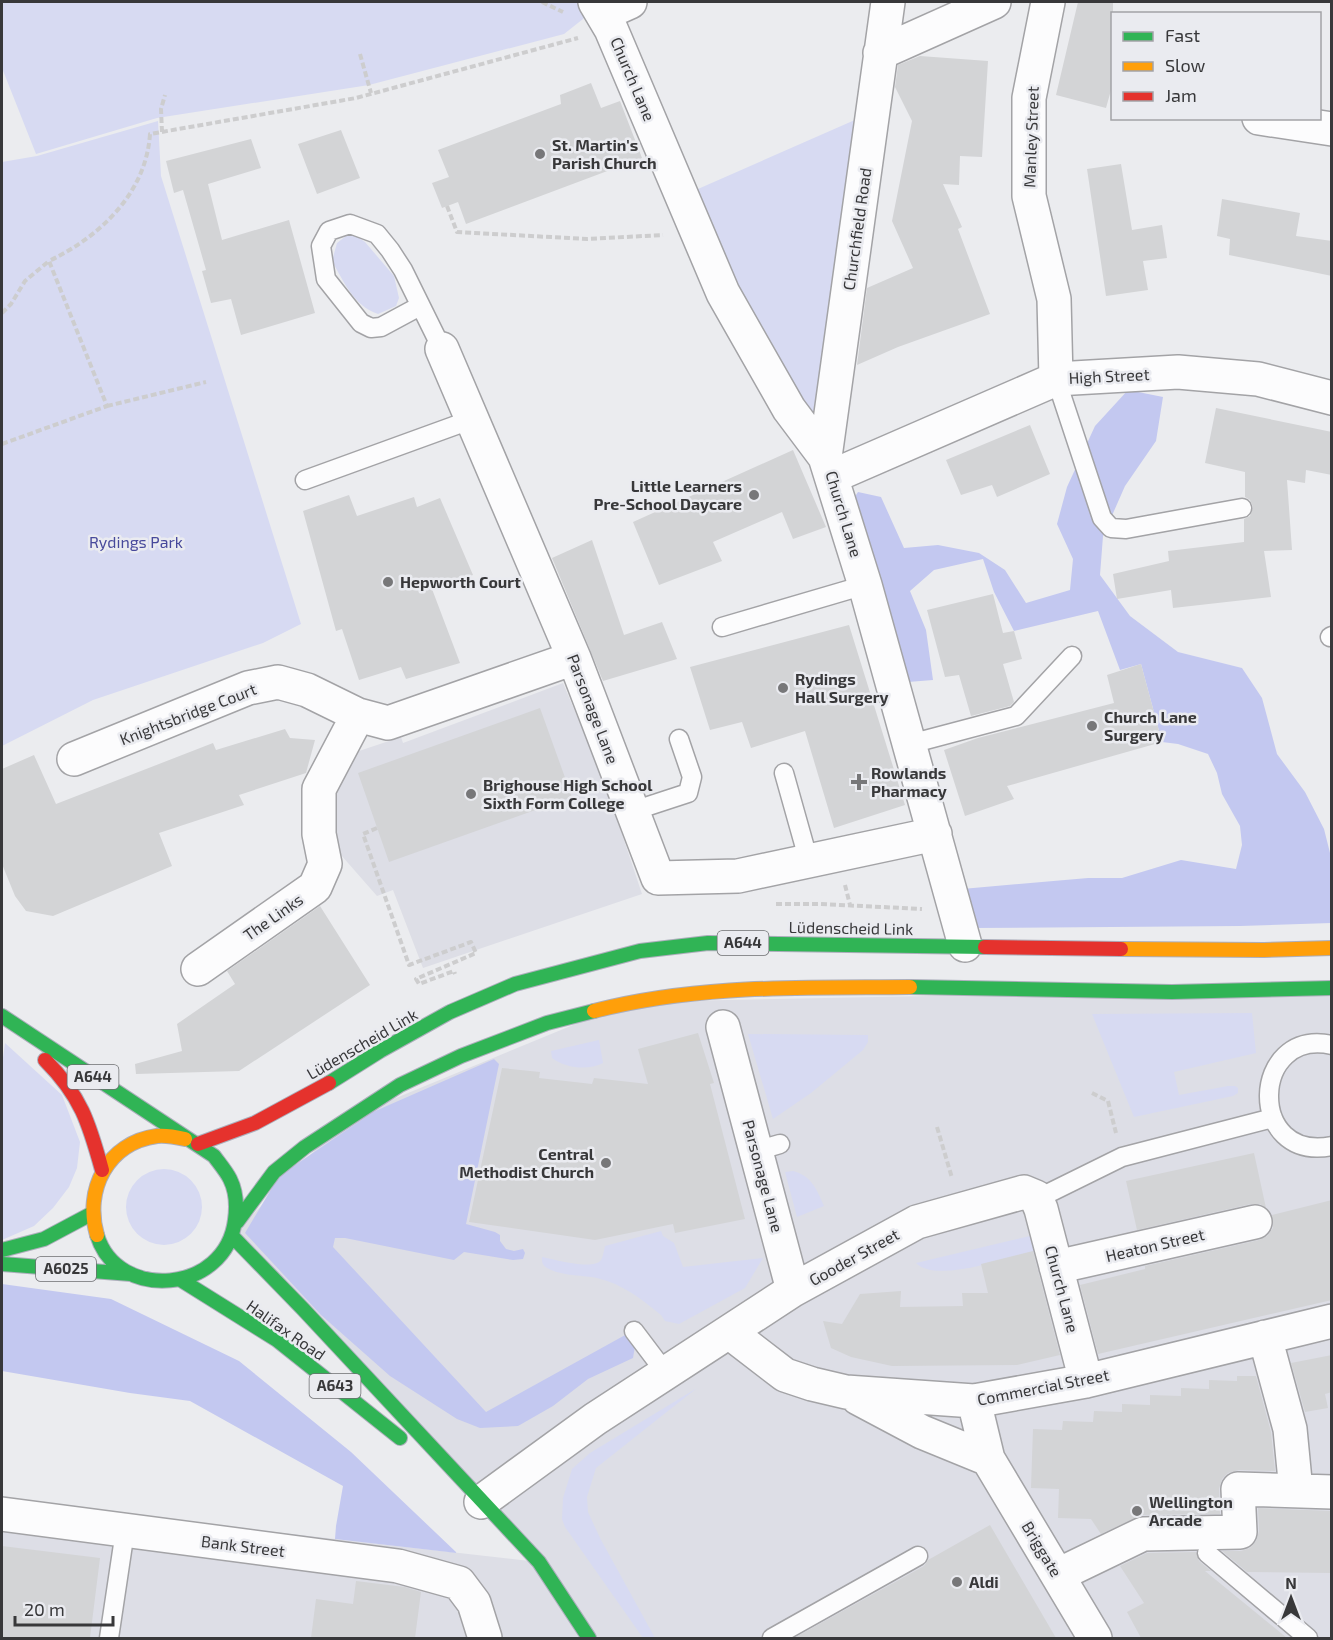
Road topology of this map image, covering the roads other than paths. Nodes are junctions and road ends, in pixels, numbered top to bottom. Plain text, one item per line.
1 (888, 2) edge
2 (994, 2) edge
3 (1048, 2) edge
4 (610, 12) edge
5 (948, 13) edge
6 (880, 53) junction
7 (1272, 120) edge
8 (1332, 129) edge
9 (420, 306) junction
10 (442, 350) joint
11 (1056, 379) junction
12 (1332, 398) edge
13 (473, 419) junction
14 (829, 467) junction
15 (305, 480) dead end
16 (1242, 508) dead end
17 (866, 585) junction
18 (722, 627) dead end
19 (1072, 656) dead end
20 (574, 658) junction
21 (358, 715) junction
22 (679, 739) dead end
23 (910, 744) junction
24 (74, 759) dead end
25 (784, 773) dead end
26 (633, 811) junction
27 (935, 834) junction
28 (809, 862) junction
29 (965, 945) junction
30 (1332, 948) edge
31 (198, 969) dead end
32 (1332, 988) edge
33 (2, 1016) edge
34 (723, 1027) dead end
35 (1332, 1045) edge
36 (1273, 1118) junction
37 (192, 1141) junction
38 (1332, 1146) edge
39 (102, 1170) junction
40 (1036, 1197) junction
41 (91, 1214) junction
42 (237, 1222) junction
43 (1255, 1222) dead end
44 (232, 1236) junction
45 (2, 1250) edge
46 (2, 1264) edge
47 (1056, 1267) junction
48 (131, 1274) junction
49 (182, 1280) junction
50 (793, 1290) junction
51 (1332, 1321) edge
52 (634, 1331) dead end
53 (729, 1332) junction
54 (1265, 1337) junction
55 (665, 1372) junction
56 (1086, 1381) junction
57 (846, 1392) junction
58 (974, 1401) junction
59 (988, 1459) junction
60 (1296, 1491) junction
61 (1332, 1492) edge
62 (481, 1502) junction
63 (2, 1514) edge
64 (124, 1531) junction
65 (1207, 1553) dead end
66 (918, 1556) dead end
67 (1058, 1575) junction
68 (109, 1638) edge
69 (485, 1638) edge
70 (589, 1638) edge
71 (771, 1638) edge
72 (1095, 1638) edge
73 (1308, 1638) edge

1 - 6 street, Churchfield Road
2 - 5 street
3 - 11 street, Manley Street
4 - 14 street, Church Lane
5 - 6 street
6 - 14 street, Churchfield Road
7 - 8 street
9 - 9 lane
9 - 10 lane
10 - 13 street, Parsonage Lane
11 - 12 street, High Street
11 - 14 street, High Street
11 - 16 lane
13 - 15 lane
13 - 20 street, Parsonage Lane
14 - 17 street, Church Lane
17 - 18 lane
17 - 23 street, Church Lane
19 - 23 lane
20 - 21 street, Knightsbridge Court
20 - 26 street, Parsonage Lane
21 - 24 street, Knightsbridge Court
21 - 31 street, The Links
22 - 26 lane
23 - 27 street, Church Lane
25 - 28 lane
26 - 28 street, Parsonage Lane
27 - 28 street, Parsonage Lane
27 - 29 street, Church Lane
29 - 30 main road, Lüdenscheid Link / A644
29 - 37 main road, Lüdenscheid Link / A644
32 - 42 main road, A644
33 - 37 main road, A644
33 - 39 main road, A644
34 - 50 street, Parsonage Lane
35 - 36 lane
36 - 38 lane
36 - 40 lane, Gooder Street
37 - 39 main road, A644
37 - 42 main road, A644
39 - 41 main road, A644
40 - 47 street, Church Lane
40 - 50 street, Gooder Street
41 - 45 main road, A6025
41 - 48 main road, A644
42 - 44 main road, A644
43 - 47 street, Heaton Street
44 - 49 main road, A644
44 - 62 main road, Halifax Road / A643
46 - 48 main road, A6025
47 - 56 street, Church Lane
48 - 49 main road, A644
49 - 62 main road, Halifax Road / A643
50 - 53 street, Gooder Street
51 - 54 street, Commercial Street
52 - 55 lane
53 - 55 street, Gooder Street
53 - 57 street, Commercial Street
54 - 56 street, Commercial Street
54 - 60 street
55 - 62 street, Gooder Street
56 - 58 street, Commercial Street
57 - 58 street, Commercial Street
57 - 59 street
58 - 59 street, Briggate
59 - 67 street, Briggate
60 - 61 street
60 - 67 street
62 - 70 main road, Halifax Road / A643
63 - 64 street, Bank Street
64 - 68 lane
64 - 69 street, Bank Street
65 - 73 lane
66 - 71 lane
67 - 72 street, Briggate

